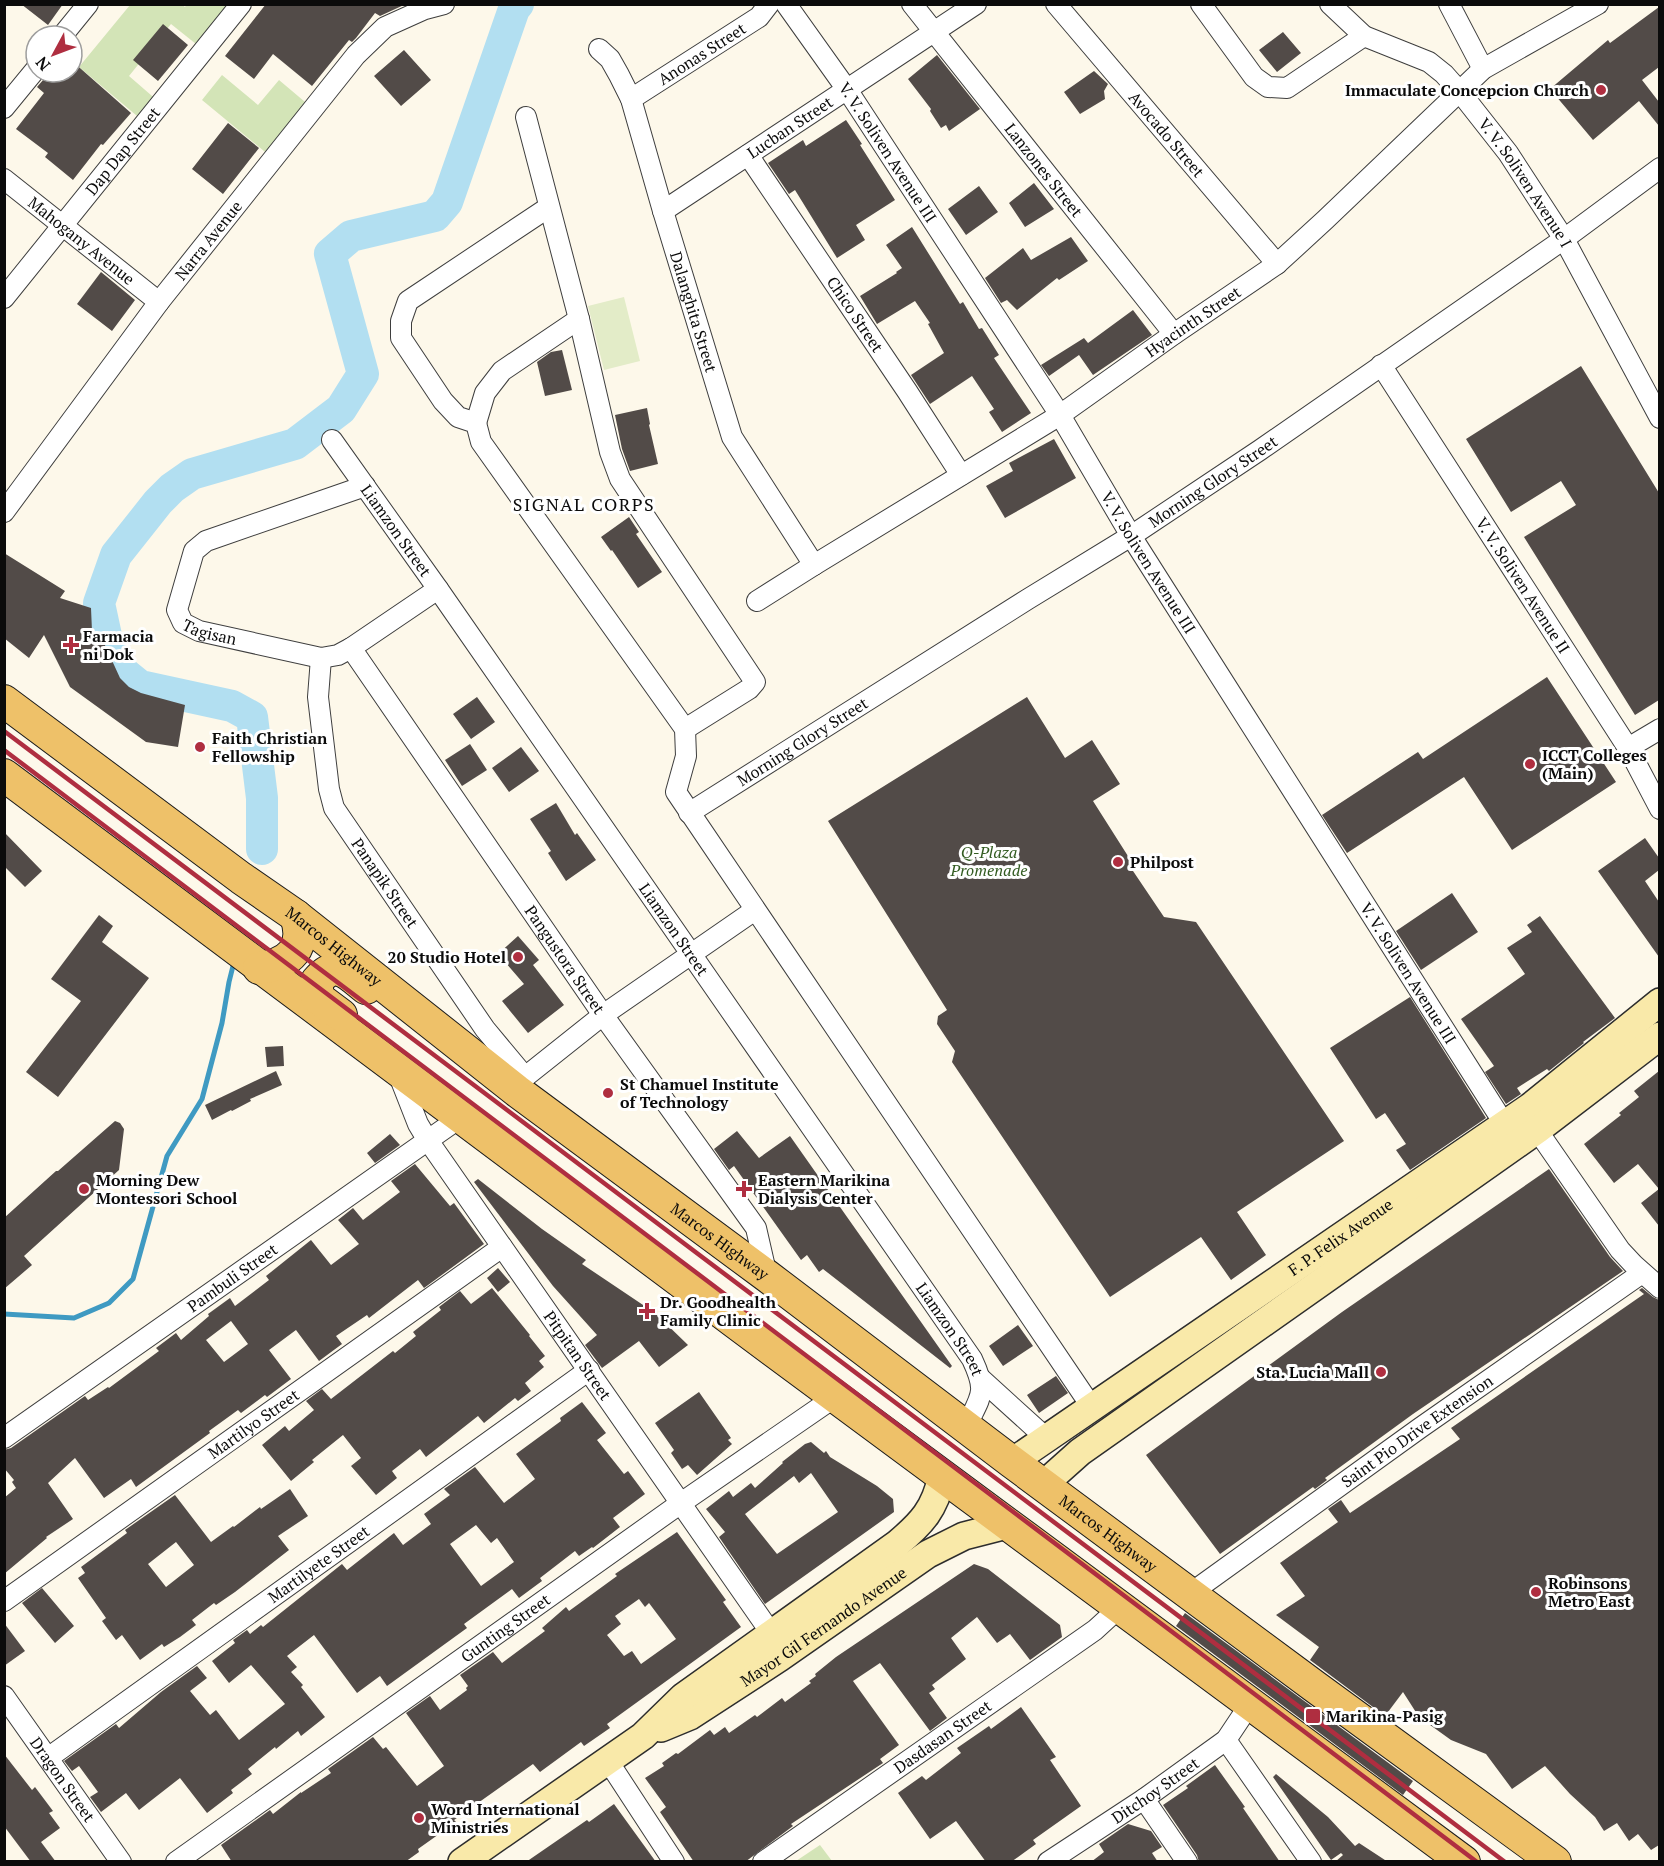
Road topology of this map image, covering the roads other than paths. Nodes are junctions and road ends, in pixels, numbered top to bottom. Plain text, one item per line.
1 (88, 4) edge
2 (241, 4) edge
3 (769, 4) edge
4 (786, 4) edge
5 (912, 4) edge
6 (976, 4) edge
7 (1056, 4) edge
8 (1201, 4) edge
9 (1330, 4) edge
10 (1449, 4) edge
11 (1598, 4) edge
12 (430, 6) edge
13 (72, 24) edge
14 (934, 32) junction
15 (1364, 36) junction
16 (599, 48) dead end
17 (1483, 69) junction
18 (24, 84) edge
19 (848, 91) junction
20 (1460, 92) junction
21 (631, 99) junction
22 (4, 108) edge
23 (526, 117) dead end
24 (748, 155) junction
25 (1657, 174) edge
26 (4, 179) edge
27 (549, 207) junction
28 (663, 211) junction
29 (63, 224) junction
30 (1564, 239) junction
31 (1277, 264) junction
32 (4, 298) edge
33 (159, 302) junction
34 (579, 319) junction
35 (1174, 334) junction
36 (1381, 365) junction
37 (1060, 415) junction
38 (1659, 418) edge
39 (476, 423) junction
40 (332, 440) dead end
41 (961, 476) junction
42 (365, 486) junction
43 (4, 512) edge
44 (1131, 536) junction
45 (814, 565) junction
46 (438, 589) junction
47 (757, 601) dead end
48 (351, 648) junction
49 (321, 658) junction
50 (4, 701) edge
51 (685, 729) junction
52 (1659, 729) edge
53 (1628, 748) junction
54 (4, 775) edge
55 (1659, 809) edge
56 (689, 813) junction
57 (755, 910) junction
58 (296, 916) junction
59 (690, 954) junction
60 (243, 955) junction
61 (1659, 1002) edge
62 (603, 1015) junction
63 (1649, 1034) edge
64 (397, 1070) junction
65 (521, 1084) junction
66 (461, 1117) junction
67 (1505, 1125) junction
68 (1537, 1130) junction
69 (427, 1139) junction
70 (502, 1247) junction
71 (1642, 1273) junction
72 (767, 1276) junction
73 (1659, 1288) edge
74 (589, 1370) junction
75 (981, 1379) junction
76 (835, 1397) junction
77 (1091, 1406) junction
78 (966, 1427) junction
79 (1050, 1435) junction
80 (4, 1438) edge
81 (1080, 1452) junction
82 (1012, 1462) junction
83 (942, 1476) junction
84 (1043, 1485) junction
85 (681, 1503) junction
86 (1007, 1525) junction
87 (1191, 1593) junction
88 (4, 1601) edge
89 (1119, 1608) junction
90 (771, 1634) junction
91 (4, 1696) edge
92 (1250, 1704) junction
93 (643, 1736) junction
94 (1226, 1740) junction
95 (48, 1758) junction
96 (608, 1761) junction
97 (1144, 1798) junction
98 (1051, 1860) edge
99 (121, 1862) edge
100 (176, 1862) edge
101 (462, 1862) edge
102 (674, 1862) edge
103 (763, 1862) edge
104 (1186, 1862) edge
105 (1311, 1862) edge
106 (1464, 1862) edge
107 (1555, 1862) edge

1 - 13 street
2 - 29 street, Dap Dap Street
3 - 21 street, Anonas Street
4 - 19 street, V. V. Soliven Avenue III
5 - 14 street, Lanzones Street
6 - 14 street, Lucban Street
7 - 31 street, Avocado Street
8 - 15 street
9 - 15 street, V. V. Soliven Avenue I
10 - 17 street
11 - 17 street, Hyacinth Street
12 - 33 street, Narra Avenue
14 - 19 street, Lucban Street
14 - 35 street, Lanzones Street
15 - 20 street, V. V. Soliven Avenue I
16 - 21 street, Dalanghita Street
17 - 20 street, Hyacinth Street
18 - 22 street
19 - 24 street, Lucban Street
19 - 37 street, V. V. Soliven Avenue III
20 - 30 street, V. V. Soliven Avenue I
20 - 31 street, Hyacinth Street
21 - 28 street, Dalanghita Street
23 - 27 street
24 - 28 street, Lucban Street
24 - 41 street, Chico Street
25 - 30 street, Morning Glory Street
26 - 29 street, Mahogany Avenue
27 - 34 street
27 - 39 street
28 - 45 street, Dalanghita Street
29 - 32 street, Dap Dap Street
29 - 33 street, Mahogany Avenue
30 - 36 street, Morning Glory Street
30 - 38 street, V. V. Soliven Avenue I
31 - 35 street, Hyacinth Street
33 - 43 street, Narra Avenue
34 - 39 street
34 - 51 street
35 - 37 street, Hyacinth Street
36 - 44 street, Morning Glory Street
36 - 53 street, V. V. Soliven Avenue II
37 - 41 street, Hyacinth Street
37 - 44 street, V. V. Soliven Avenue III
39 - 51 street
40 - 42 street, Liamzon Street
41 - 45 street, Hyacinth Street
42 - 46 street, Liamzon Street
42 - 49 street, Tagisan
44 - 56 street, Morning Glory Street
44 - 67 street, V. V. Soliven Avenue III
45 - 47 street, Hyacinth Street
46 - 48 street
46 - 59 street, Liamzon Street
48 - 49 street
48 - 62 street, Pangustora Street
49 - 65 street, Panapik Street
50 - 58 main road, Marcos Highway
51 - 56 street
52 - 53 street
53 - 55 street, V. V. Soliven Avenue II
54 - 60 main road
56 - 57 street
57 - 59 street
57 - 77 street
58 - 60 main road
58 - 65 main road, Marcos Highway
59 - 62 street
59 - 75 street, Liamzon Street
60 - 64 main road
61 - 63 main road, F. P. Felix Avenue
62 - 65 street
62 - 72 street, Pangustora Street
63 - 67 main road, F. P. Felix Avenue
63 - 68 main road, F. P. Felix Avenue
64 - 66 main road
64 - 69 street, Pitpitan Street
65 - 66 main road
65 - 72 main road, Marcos Highway
66 - 69 street, Pambuli Street
66 - 76 main road
67 - 77 main road, F. P. Felix Avenue
68 - 71 street
68 - 81 main road, F. P. Felix Avenue
69 - 70 street, Pitpitan Street
69 - 80 street, Pambuli Street
70 - 74 street, Pitpitan Street
70 - 88 street, Martilyo Street
71 - 73 street
71 - 87 street, Saint Pio Drive Extension
72 - 78 main road, Marcos Highway
74 - 85 street, Pitpitan Street
74 - 95 street, Martilyete Street
75 - 78 street, Liamzon Street
75 - 79 street
76 - 83 main road
76 - 85 street, Gunting Street
77 - 79 main road, F. P. Felix Avenue
78 - 82 main road, Marcos Highway
79 - 81 main road
79 - 82 main road, F. P. Felix Avenue
81 - 84 main road, F. P. Felix Avenue
82 - 84 main road, Marcos Highway
83 - 86 main road
83 - 90 main road, Mayor Gil Fernando Avenue
84 - 87 main road, Marcos Highway
85 - 90 street, Pitpitan Street
85 - 100 street, Gunting Street
86 - 89 main road
86 - 93 main road, Mayor Gil Fernando Avenue
87 - 107 main road, Marcos Highway
89 - 92 main road
89 - 103 street, Dasdasan Street
90 - 93 main road, Mayor Gil Fernando Avenue
91 - 95 street, Dragon Street
92 - 94 street, Ditchoy Street
92 - 106 main road
93 - 96 main road, Mayor Gil Fernando Avenue
94 - 97 street, Ditchoy Street
94 - 105 street
95 - 99 street, Dragon Street
96 - 101 main road, Mayor Gil Fernando Avenue
96 - 102 street
97 - 98 street, Ditchoy Street
97 - 104 street

